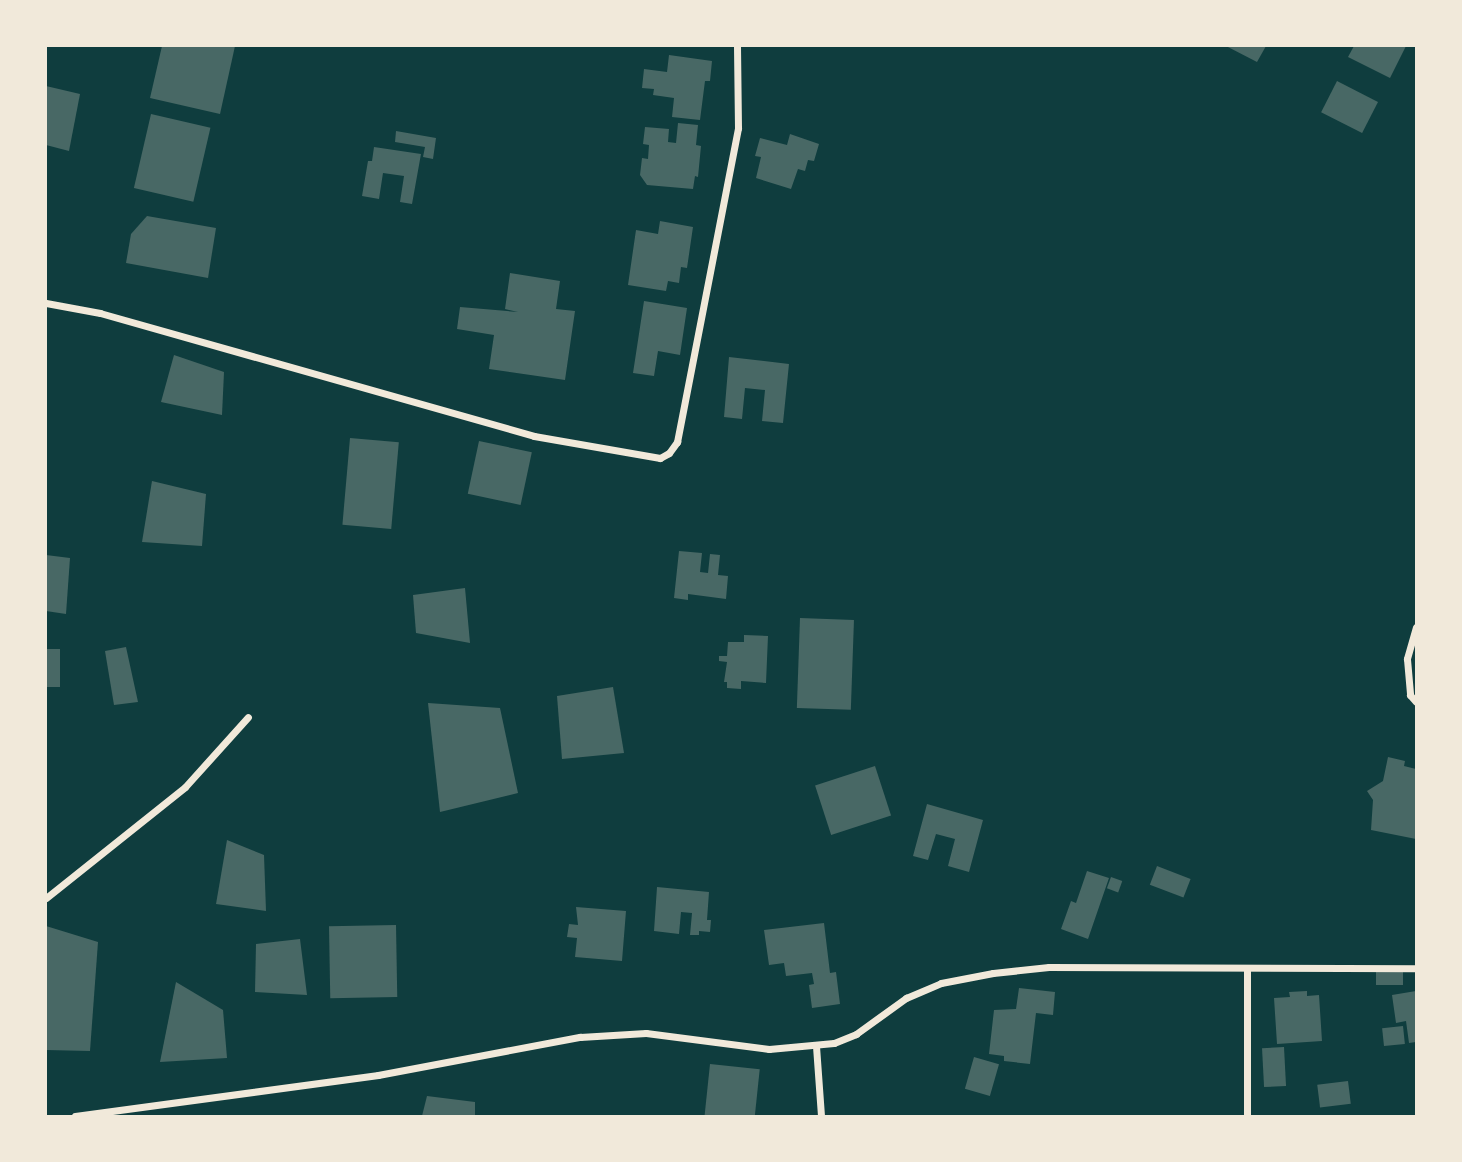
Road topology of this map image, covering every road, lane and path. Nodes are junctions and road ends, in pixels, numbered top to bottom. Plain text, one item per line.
1 (737, 46) edge
2 (46, 303) edge
3 (1416, 626) edge
4 (1416, 702) edge
5 (248, 717) dead end
6 (46, 898) edge
7 (1416, 968) edge
8 (1247, 970) junction
9 (816, 1046) junction
10 (75, 1116) edge
11 (821, 1116) edge
12 (1247, 1116) edge

1 - 2 street
3 - 4 street
5 - 6 street
7 - 8 street
8 - 9 street
8 - 12 street
9 - 10 street
9 - 11 street

